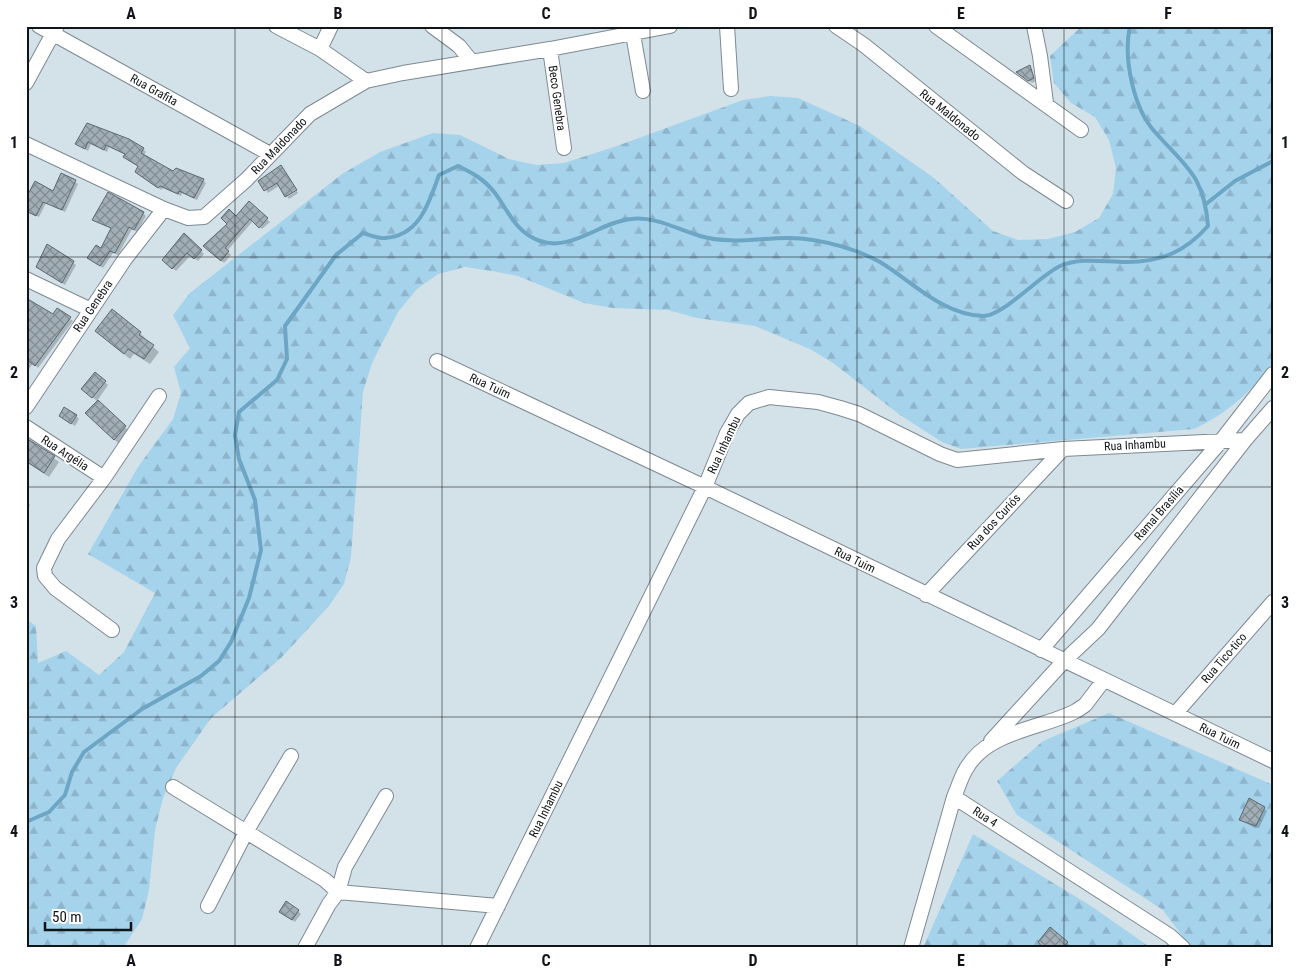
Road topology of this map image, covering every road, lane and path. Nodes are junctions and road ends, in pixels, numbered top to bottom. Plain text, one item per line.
1 (39, 26) edge
2 (276, 26) edge
3 (331, 26) edge
4 (432, 26) edge
5 (670, 26) edge
6 (727, 26) edge
7 (836, 26) edge
8 (936, 26) edge
9 (1034, 26) edge
10 (55, 30) edge
11 (633, 34) junction
12 (320, 49) junction
13 (550, 49) junction
14 (472, 62) junction
15 (366, 81) junction
16 (26, 83) edge
17 (731, 89) dead end
18 (643, 91) dead end
19 (1046, 103) junction
20 (1081, 130) dead end
21 (26, 144) edge
22 (564, 148) dead end
23 (270, 154) junction
24 (1066, 202) dead end
25 (164, 209) junction
26 (26, 279) edge
27 (91, 310) junction
28 (437, 361) dead end
29 (1273, 374) edge
30 (159, 396) dead end
31 (26, 407) edge
32 (1273, 408) edge
33 (26, 427) edge
34 (1245, 440) junction
35 (1221, 441) junction
36 (1063, 449) junction
37 (104, 478) junction
38 (706, 486) junction
39 (926, 595) junction
40 (1273, 602) edge
41 (112, 630) dead end
42 (1041, 650) junction
43 (1064, 661) junction
44 (1104, 680) junction
45 (1175, 714) junction
46 (988, 745) junction
47 (291, 756) dead end
48 (1273, 761) edge
49 (173, 787) dead end
50 (386, 796) dead end
51 (954, 797) junction
52 (246, 832) junction
53 (336, 895) junction
54 (208, 906) dead end
55 (498, 906) junction
56 (305, 948) edge
57 (478, 948) edge
58 (911, 948) edge
59 (1183, 948) edge

1 - 10 street, Rua Grafita
2 - 12 street
3 - 12 street
4 - 14 street
5 - 11 street, Rua Maldonado
6 - 17 street
7 - 24 street, Rua Maldonado
8 - 19 street
9 - 19 street
10 - 16 street
10 - 23 street, Rua Grafita
11 - 13 street, Rua Maldonado
11 - 18 street
12 - 15 street
13 - 14 street, Rua Maldonado
13 - 22 street, Beco Genebra
14 - 15 street, Rua Maldonado
15 - 23 street, Rua Maldonado
19 - 20 street
21 - 25 street, Rua Maldonado
23 - 25 street, Rua Maldonado
25 - 27 street, Rua Genebra
26 - 27 street
27 - 31 street, Rua Genebra
28 - 38 street, Rua Tuim
29 - 35 street, Ramal Brasília
30 - 37 street
32 - 34 street, Ramal Brasília
33 - 37 street, Rua Argélia
34 - 35 street, Rua Inhambu
34 - 43 street, Ramal Brasília
35 - 36 street, Rua Inhambu
35 - 42 street, Ramal Brasília
36 - 38 street, Rua Inhambu
36 - 39 street, Rua dos Curiós
37 - 41 street
38 - 39 street, Rua Tuim
38 - 55 street, Rua Inhambu
39 - 42 street, Rua Tuim
40 - 45 street, Rua Tico-tico
42 - 43 street, Rua Tuim
43 - 44 street, Rua Tuim
43 - 46 street, Ramal Brasília
44 - 45 street, Rua Tuim
44 - 46 street
45 - 48 street, Rua Tuim
46 - 51 street
47 - 52 street
49 - 52 street
50 - 53 street
51 - 58 street
51 - 59 street, Rua 4
52 - 53 street
52 - 54 street
53 - 55 street
53 - 56 street
55 - 57 street, Rua Inhambu

